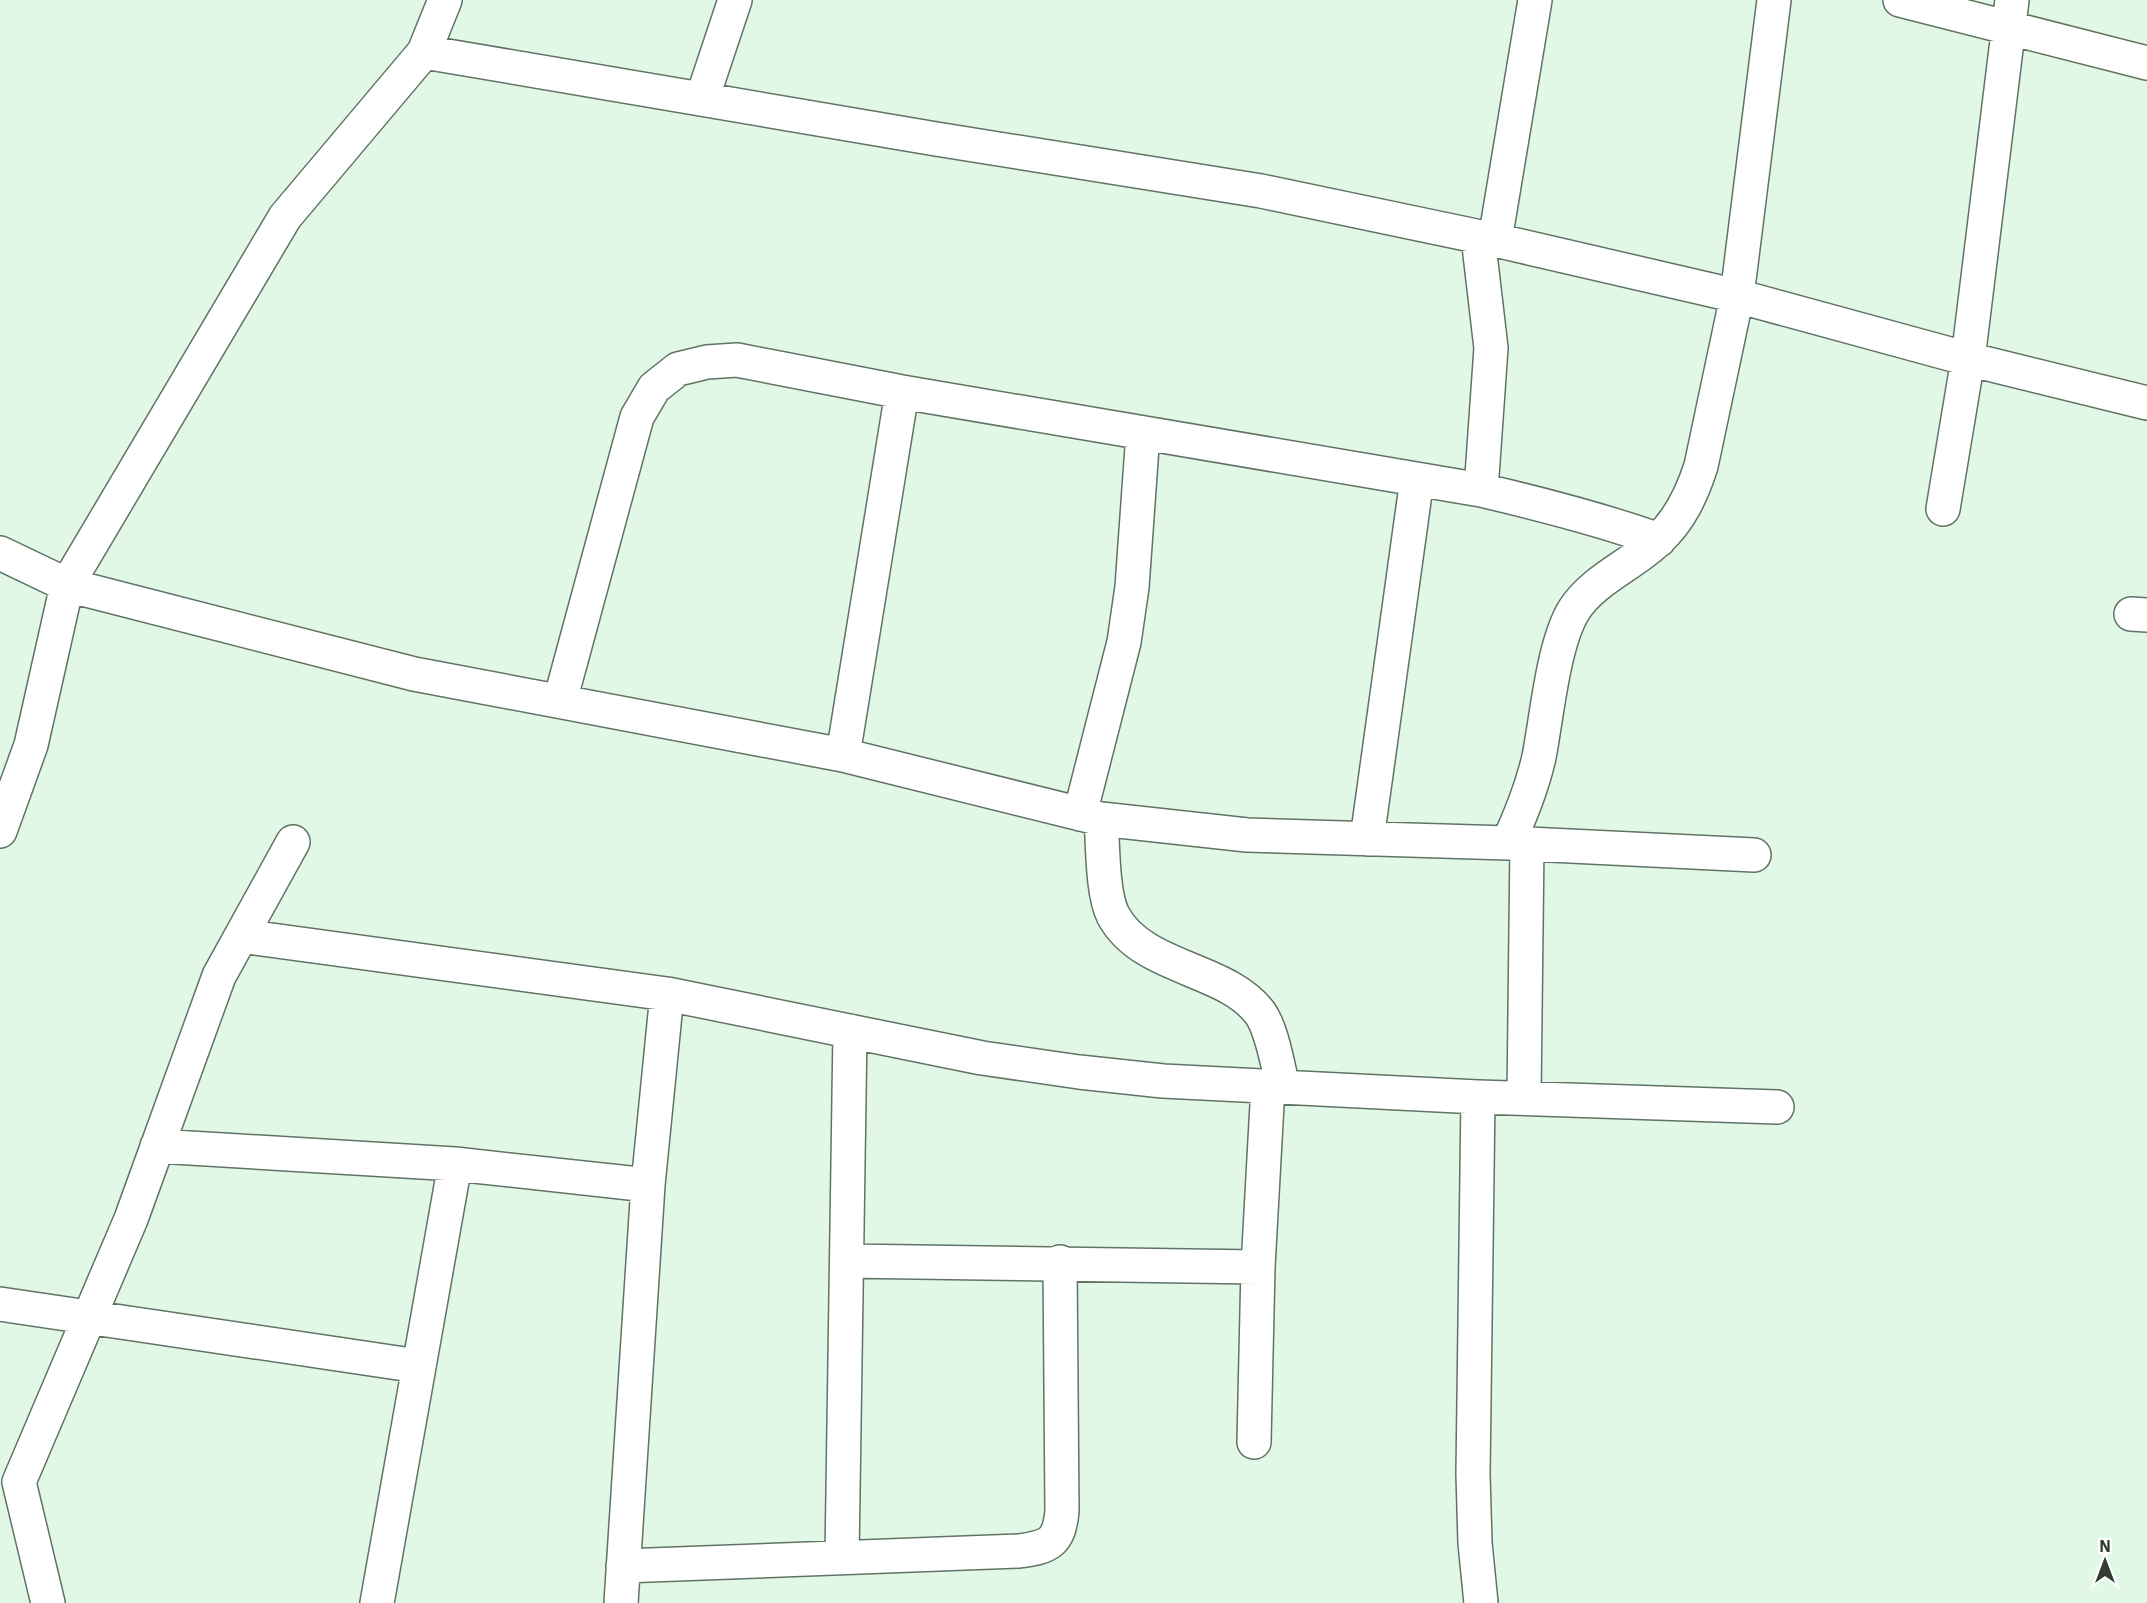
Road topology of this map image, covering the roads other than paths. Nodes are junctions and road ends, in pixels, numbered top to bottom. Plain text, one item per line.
1 (445, 0) edge
2 (735, 0) edge
3 (1535, 0) edge
4 (1774, 0) edge
5 (1900, 0) edge
6 (2010, 15) edge
7 (424, 52) junction
8 (2147, 63) edge
9 (702, 99) junction
10 (1487, 238) junction
11 (1737, 296) junction
12 (1968, 358) junction
13 (902, 392) junction
14 (2147, 403) edge
15 (1143, 433) junction
16 (1417, 479) junction
17 (1480, 490) junction
18 (1943, 509) dead end
19 (1659, 540) junction
20 (0, 554) edge
21 (67, 585) junction
22 (560, 701) junction
23 (843, 755) junction
24 (1090, 817) junction
25 (0, 831) edge
26 (1367, 839) junction
27 (293, 842) dead end
28 (1517, 843) junction
29 (1754, 855) dead end
30 (241, 936) junction
31 (667, 994) junction
32 (850, 1031) junction
33 (1276, 1087) junction
34 (1478, 1097) junction
35 (1524, 1098) junction
36 (1777, 1107) dead end
37 (157, 1146) junction
38 (455, 1164) junction
39 (648, 1185) junction
40 (847, 1261) junction
41 (1060, 1262) junction
42 (1258, 1267) junction
43 (0, 1304) edge
44 (89, 1316) junction
45 (418, 1366) junction
46 (1254, 1442) dead end
47 (842, 1557) junction
48 (623, 1566) junction
49 (48, 1603) edge
50 (377, 1603) edge
51 (621, 1603) edge
52 (1481, 1603) edge

1 - 7 street
2 - 9 street
3 - 10 street
4 - 11 street
5 - 6 street
6 - 8 street
6 - 12 street
7 - 9 street
7 - 21 street
9 - 10 street
10 - 11 street
10 - 17 street
11 - 12 street
11 - 19 street
12 - 14 street
12 - 18 street
13 - 15 street
13 - 22 street
13 - 23 street
15 - 16 street
15 - 24 street
16 - 17 street
16 - 26 street
17 - 19 street
19 - 28 street
20 - 21 street
21 - 22 street
21 - 25 street
22 - 23 street
23 - 24 street
24 - 26 street
24 - 33 street
26 - 28 street
27 - 30 street
28 - 29 street
28 - 35 street
30 - 31 street
30 - 37 street
31 - 32 street
31 - 39 street
32 - 33 street
32 - 40 street
33 - 34 street
33 - 42 street
34 - 35 street
34 - 52 street
35 - 36 street
37 - 38 street
37 - 44 street
38 - 39 street
38 - 45 street
39 - 48 street
40 - 41 street
40 - 47 street
41 - 42 street
41 - 47 street
42 - 46 street
43 - 44 street
44 - 45 street
44 - 49 street
45 - 50 street
47 - 48 street
48 - 51 street

